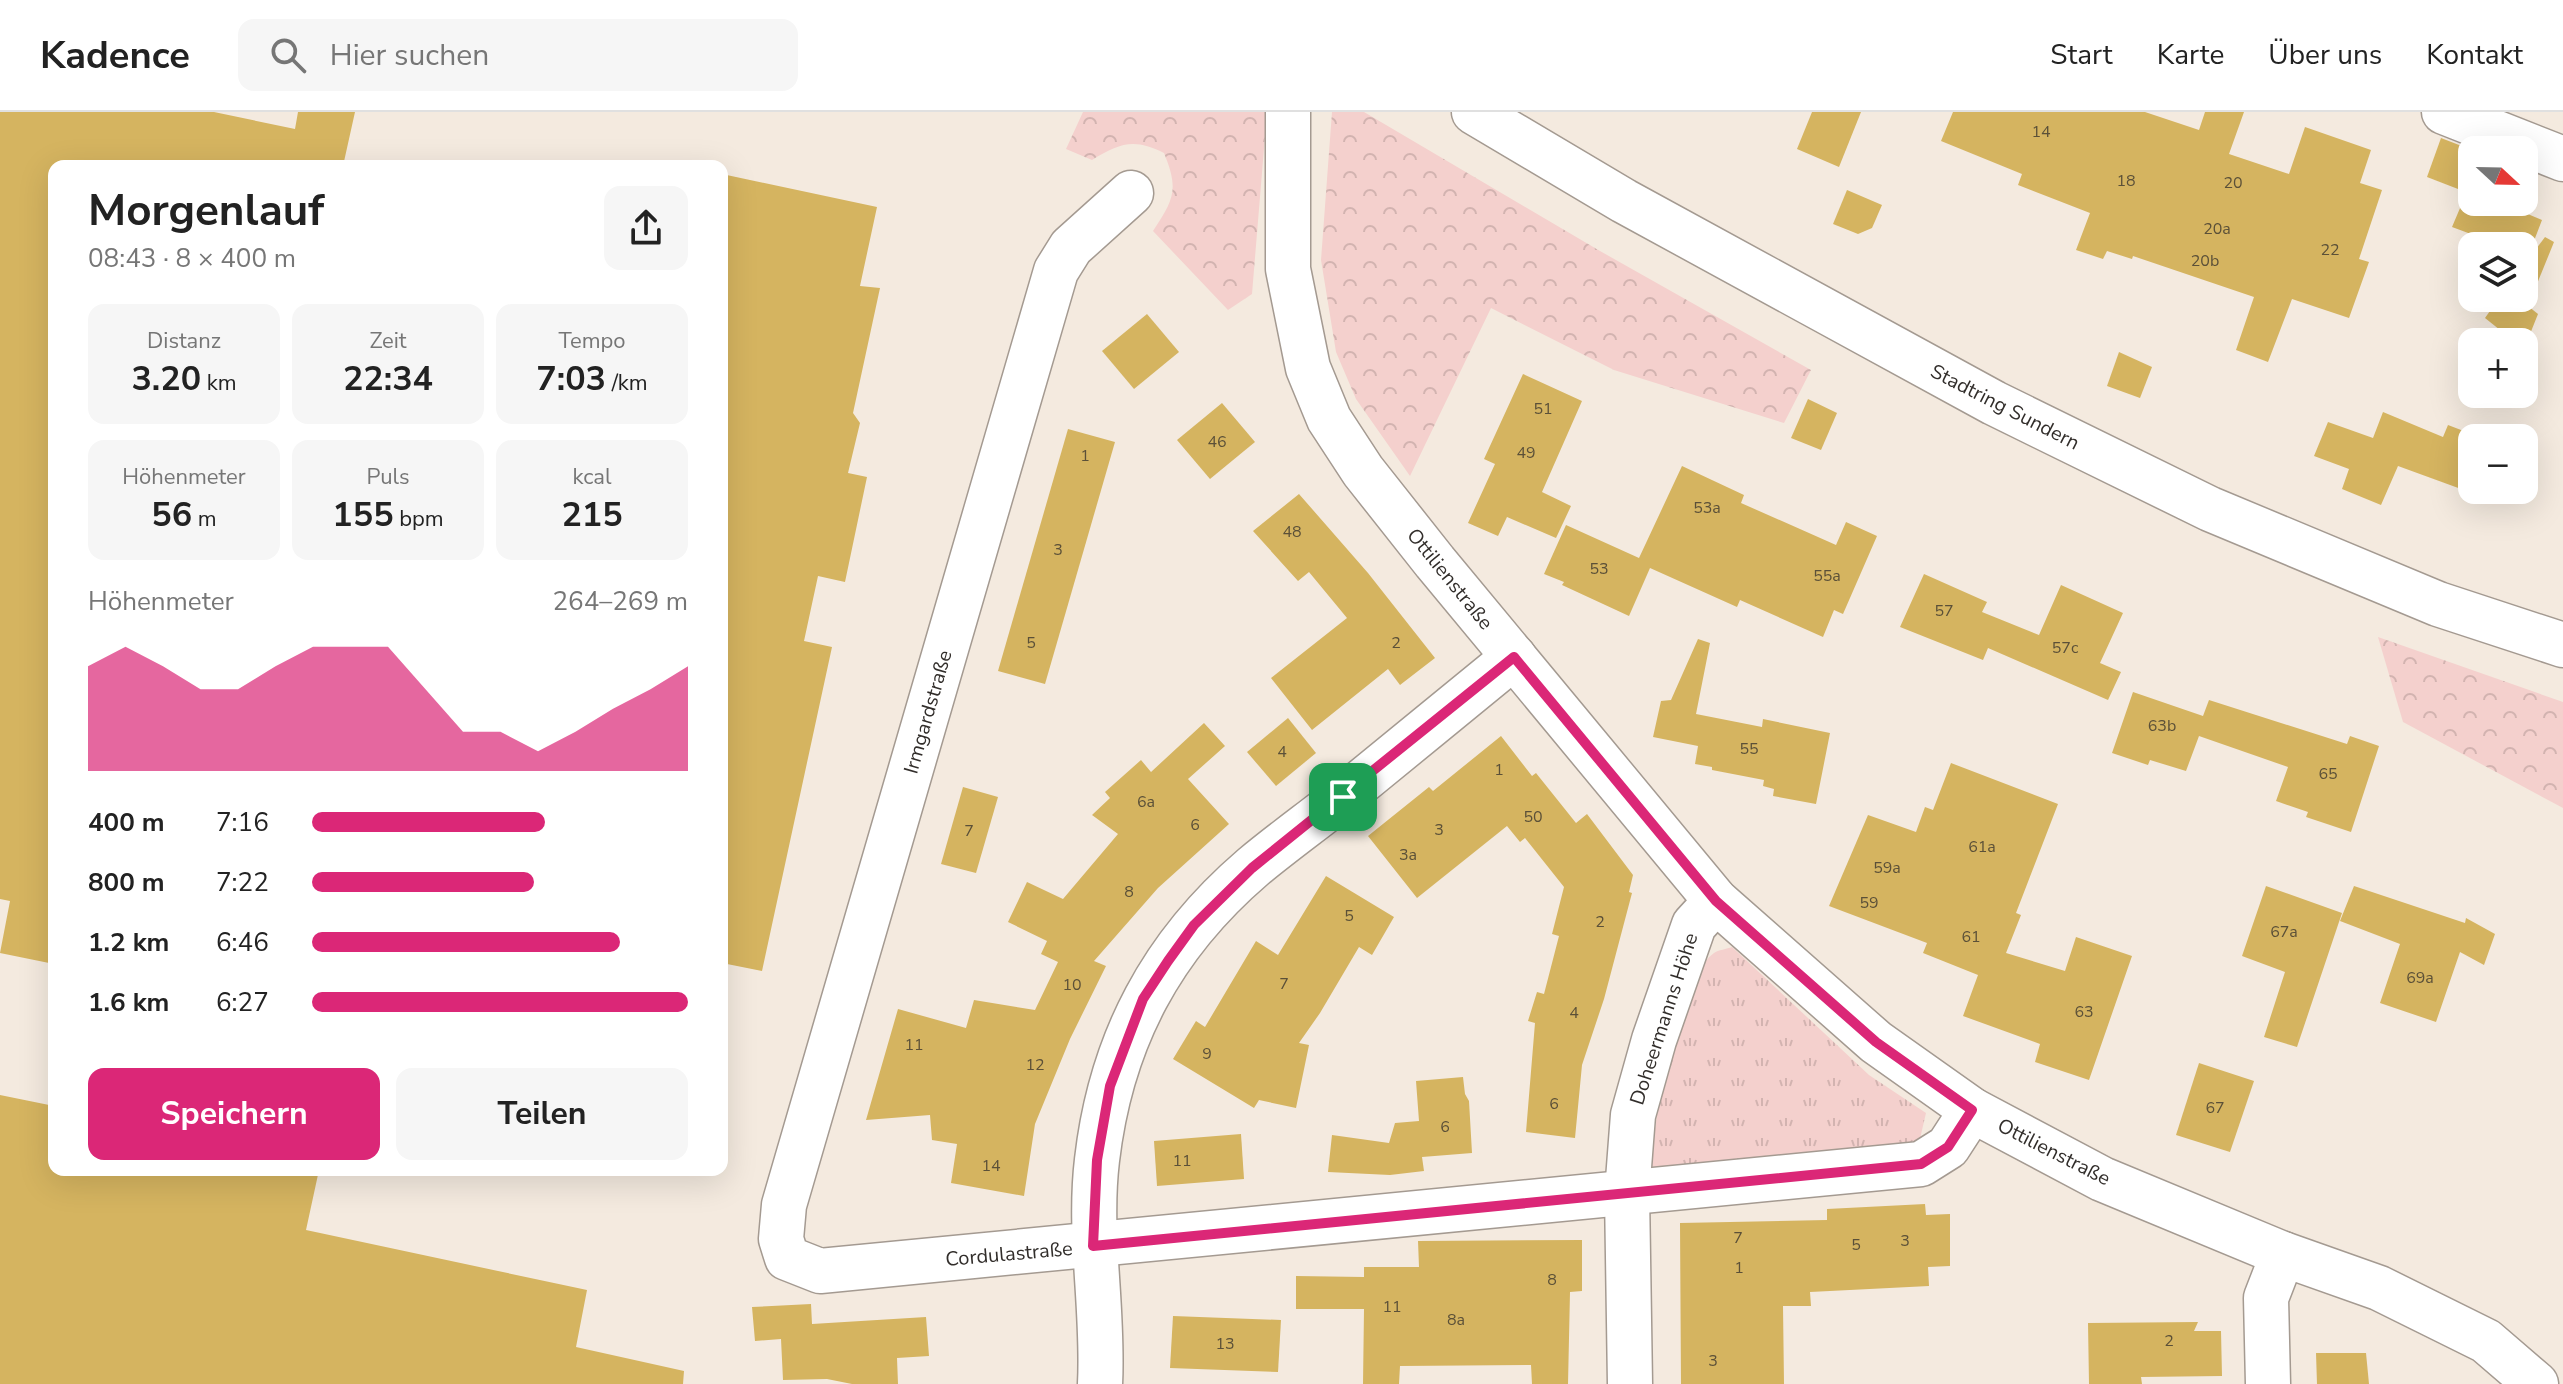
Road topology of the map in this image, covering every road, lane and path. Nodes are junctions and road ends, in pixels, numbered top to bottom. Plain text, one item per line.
1 (1288, 112) edge
2 (1474, 112) edge
3 (2444, 112) edge
4 (2563, 159) edge
5 (1131, 193) dead end
6 (2563, 645) edge
7 (1514, 657) junction
8 (1716, 901) junction
9 (1972, 1110) junction
10 (1627, 1193) junction
11 (1093, 1246) junction
12 (2283, 1254) junction
13 (787, 1258) joint
14 (1100, 1384) edge
15 (1630, 1384) edge
16 (2268, 1384) edge
17 (2536, 1384) edge

1 - 7 street, Ottilienstraße
2 - 6 street, Stadtring Sundern
3 - 4 street
5 - 13 street, Irmgardstraße
7 - 8 street, Ottilienstraße
7 - 11 street
8 - 9 street, Ottilienstraße
8 - 10 street, Doheermanns Höhe
9 - 10 street, Cordulastraße
9 - 12 street, Ottilienstraße
10 - 11 street, Cordulastraße
10 - 15 street, Doheermanns Höhe
11 - 13 street, Cordulastraße
11 - 14 street
12 - 16 street
12 - 17 street, Ottilienstraße

